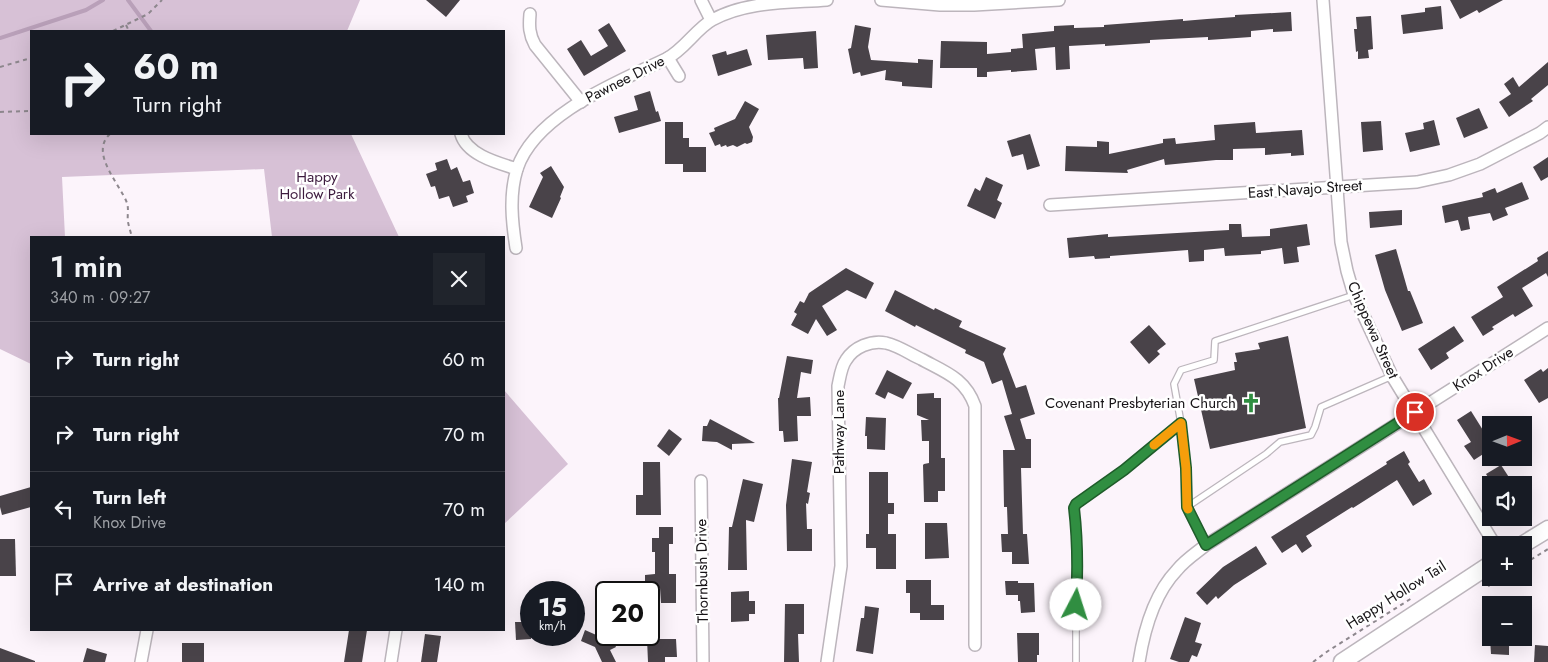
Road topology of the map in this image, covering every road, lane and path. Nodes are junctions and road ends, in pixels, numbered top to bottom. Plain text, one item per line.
1 (162, 0) edge
2 (701, 0) edge
3 (826, 0) edge
4 (881, 0) edge
5 (1059, 0) edge
6 (1323, 0) edge
7 (530, 14) dead end
8 (710, 20) junction
9 (126, 25) junction
10 (115, 30) edge
11 (128, 30) edge
12 (30, 58) edge
13 (668, 58) junction
14 (0, 67) edge
15 (679, 76) dead end
16 (581, 102) junction
17 (30, 110) edge
18 (0, 112) edge
19 (1548, 127) edge
20 (108, 135) edge
21 (461, 135) edge
22 (517, 169) junction
23 (1337, 187) junction
24 (1050, 206) dead end
25 (131, 236) edge
26 (516, 248) dead end
27 (1354, 295) junction
28 (1548, 328) edge
29 (1392, 376) junction
30 (1415, 412) junction
31 (1181, 423) junction
32 (701, 481) dead end
33 (1187, 507) junction
34 (1548, 529) edge
35 (1489, 536) edge
36 (1532, 539) edge
37 (1206, 545) junction
38 (1548, 549) edge
39 (1532, 559) edge
40 (1482, 570) edge
41 (1415, 596) dead end
42 (147, 631) edge
43 (396, 631) edge
44 (975, 645) dead end
45 (141, 662) edge
46 (391, 662) edge
47 (703, 662) edge
48 (827, 662) edge
49 (1076, 662) edge
50 (1139, 662) edge
51 (1313, 662) edge
52 (1342, 662) edge

1 - 9 path
2 - 8 street
3 - 8 street, Pawnee Drive
4 - 5 street
6 - 23 street, Chippewa Street
7 - 16 street
8 - 13 street, Pawnee Drive
9 - 10 path
9 - 11 path
12 - 14 path
13 - 15 street
13 - 16 street, Pawnee Drive
16 - 22 street, Pawnee Drive
17 - 18 path
19 - 23 street, East Navajo Street
20 - 25 path
21 - 22 street
22 - 26 street, Pawnee Drive
23 - 24 street, East Navajo Street
23 - 27 street, Chippewa Street
27 - 29 street, Chippewa Street
27 - 31 lane
28 - 30 street, Knox Drive
29 - 30 street, Chippewa Street
29 - 33 lane
30 - 35 street, Chippewa Street
30 - 37 street, Knox Drive
31 - 33 lane
31 - 49 lane
32 - 47 street, Thornbush Drive
33 - 37 lane
34 - 36 main road
37 - 50 street, Knox Drive
38 - 39 path
40 - 52 main road
41 - 51 path, Happy Hollow Tail
42 - 45 street
43 - 46 street
44 - 48 street, Pathway Lane

